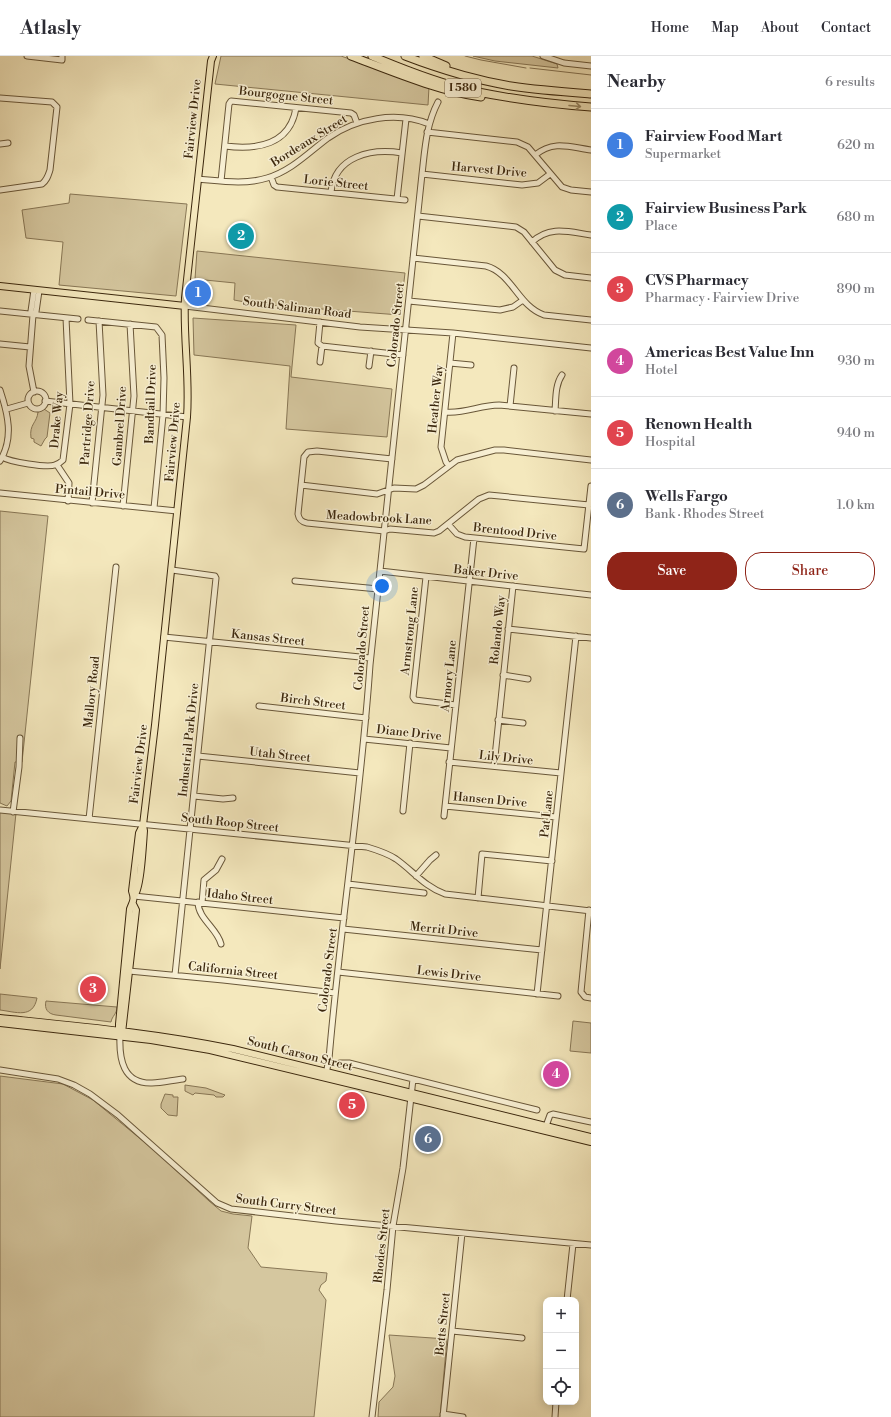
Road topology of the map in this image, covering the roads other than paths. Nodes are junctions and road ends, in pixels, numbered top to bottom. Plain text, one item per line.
1 (27, 56) edge
2 (351, 56) edge
3 (372, 56) edge
4 (405, 56) edge
5 (423, 56) edge
6 (543, 56) edge
7 (62, 58) edge
8 (211, 58) edge
9 (552, 58) edge
10 (591, 66) edge
11 (589, 94) edge
12 (0, 98) edge
13 (438, 102) dead end
14 (558, 104) junction
15 (591, 107) edge
16 (296, 108) junction
17 (406, 119) junction
18 (357, 123) junction
19 (429, 124) junction
20 (427, 132) junction
21 (8, 143) dead end
22 (0, 144) edge
23 (225, 146) junction
24 (591, 150) edge
25 (402, 153) junction
26 (535, 155) junction
27 (422, 174) junction
28 (550, 174) junction
29 (271, 177) junction
30 (198, 179) junction
31 (221, 181) junction
32 (0, 190) edge
33 (331, 192) junction
34 (591, 192) edge
35 (397, 199) junction
36 (406, 200) dead end
37 (418, 216) junction
38 (591, 235) edge
39 (532, 242) junction
40 (413, 258) junction
41 (591, 278) edge
42 (0, 286) edge
43 (36, 290) junction
44 (523, 300) junction
45 (409, 301) junction
46 (185, 306) junction
47 (0, 311) edge
48 (33, 315) junction
49 (66, 318) junction
50 (78, 319) dead end
51 (88, 320) dead end
52 (591, 320) edge
53 (99, 321) junction
54 (320, 322) junction
55 (130, 324) junction
56 (406, 329) junction
57 (453, 333) junction
58 (0, 344) edge
59 (322, 346) junction
60 (30, 347) junction
61 (591, 348) edge
62 (371, 351) junction
63 (403, 355) junction
64 (320, 362) dead end
65 (450, 363) junction
66 (470, 365) dead end
67 (369, 366) dead end
68 (514, 368) dead end
69 (562, 374) dead end
70 (0, 390) edge
71 (34, 392) junction
72 (45, 401) junction
73 (28, 403) junction
74 (70, 404) junction
75 (510, 406) junction
76 (102, 407) junction
77 (7, 409) junction
78 (132, 410) junction
79 (555, 411) junction
80 (444, 412) junction
81 (163, 414) junction
82 (591, 414) edge
83 (187, 417) junction
84 (1, 459) edge
85 (392, 459) junction
86 (591, 460) edge
87 (57, 465) junction
88 (449, 466) junction
89 (301, 485) junction
90 (591, 486) edge
91 (388, 491) junction
92 (0, 493) edge
93 (68, 500) junction
94 (92, 503) junction
95 (589, 505) junction
96 (123, 506) junction
97 (154, 508) junction
98 (178, 511) junction
99 (448, 524) junction
100 (384, 531) junction
101 (474, 538) junction
102 (116, 567) dead end
103 (172, 570) junction
104 (380, 571) junction
105 (426, 576) junction
106 (295, 581) dead end
107 (470, 581) junction
108 (513, 586) junction
109 (378, 589) junction
110 (591, 595) edge
111 (508, 629) junction
112 (576, 636) junction
113 (164, 637) junction
114 (591, 638) edge
115 (210, 642) junction
116 (370, 658) junction
117 (503, 675) junction
118 (528, 679) dead end
119 (456, 705) junction
120 (258, 706) dead end
121 (366, 718) junction
122 (498, 720) junction
123 (523, 723) dead end
124 (20, 738) dead end
125 (364, 739) junction
126 (410, 743) junction
127 (451, 748) junction
128 (198, 756) junction
129 (449, 762) junction
130 (494, 766) junction
131 (360, 773) junction
132 (561, 774) junction
133 (194, 796) junction
134 (233, 798) dead end
135 (445, 806) junction
136 (0, 810) edge
137 (403, 811) dead end
138 (13, 812) junction
139 (444, 816) dead end
140 (556, 817) junction
141 (89, 819) junction
142 (143, 824) junction
143 (190, 829) junction
144 (352, 846) junction
145 (436, 855) dead end
146 (222, 859) dead end
147 (552, 861) junction
148 (416, 876) junction
149 (348, 884) junction
150 (424, 893) dead end
151 (134, 896) junction
152 (478, 898) junction
153 (182, 901) junction
154 (200, 902) junction
155 (134, 904) junction
156 (547, 905) junction
157 (590, 910) edge
158 (344, 918) junction
159 (343, 929) junction
160 (588, 942) edge
161 (221, 944) dead end
162 (542, 950) junction
163 (129, 971) junction
164 (338, 972) junction
165 (175, 975) junction
166 (336, 993) junction
167 (537, 994) junction
168 (558, 996) dead end
169 (591, 998) edge
170 (0, 1018) edge
171 (0, 1023) edge
172 (38, 1024) junction
173 (121, 1032) junction
174 (340, 1063) dead end
175 (0, 1070) edge
176 (326, 1075) junction
177 (413, 1078) junction
178 (183, 1079) dead end
179 (411, 1096) junction
180 (537, 1110) dead end
181 (591, 1122) edge
182 (544, 1128) junction
183 (591, 1137) edge
184 (591, 1142) edge
185 (393, 1226) junction
186 (462, 1233) junction
187 (573, 1244) junction
188 (591, 1245) edge
189 (567, 1297) edge
190 (452, 1331) junction
191 (522, 1338) dead end
192 (556, 1405) edge
193 (443, 1416) edge
194 (372, 1417) edge
195 (463, 1417) edge
196 (555, 1417) edge

1 - 7 street
2 - 14 highway
3 - 14 highway, I 580
4 - 11 highway, I 580
5 - 11 highway
6 - 9 street
8 - 30 main road, Fairview Drive
9 - 10 street
12 - 32 street
13 - 19 street, Colorado Street
14 -> 15 highway, I 580
16 - 18 street, Bourgogne Street
16 - 23 street
16 - 23 street, Bourgogne Street
17 - 18 street, Bordeaux Street
17 - 19 street, Bordeaux Street
17 - 25 street
18 - 29 street, Bordeaux Street
19 - 20 street, Colorado Street
20 - 26 street
20 - 27 street, Colorado Street
21 - 22 street
23 - 31 street
24 - 26 street
25 - 33 street
25 - 35 street
26 - 28 street
27 - 28 street, Harvest Drive
27 - 37 street, Colorado Street
28 - 34 street
29 - 31 street, Bordeaux Street
29 - 33 street, Lorie Street
30 - 31 street, Bordeaux Street
30 - 46 main road, Fairview Drive
33 - 35 street, Lorie Street
35 - 36 street, Lorie Street
37 - 39 street
37 - 40 street, Colorado Street
38 - 39 street
39 - 41 street
40 - 44 street
40 - 45 street, Colorado Street
42 - 43 main road, South Saliman Road
43 - 46 main road, South Saliman Road
43 - 48 street
44 - 45 street
44 - 52 street
45 - 56 street, Colorado Street
46 - 54 street, South Saliman Road
46 - 83 main road, Fairview Drive
47 - 48 street
48 - 49 street
48 - 60 street
49 - 50 street
49 - 74 street, Drake Way
51 - 53 street, Bandtail Drive
53 - 55 street, Bandtail Drive
53 - 76 street, Partridge Drive
54 - 56 street, South Saliman Road
54 - 59 street
55 - 78 street, Gambrel Drive
55 - 81 street, Bandtail Drive
56 - 57 street, South Saliman Road
56 - 63 street, Colorado Street
57 - 61 street, South Saliman Road
57 - 65 street, Heather Way
58 - 60 street
59 - 62 street
59 - 64 street
60 - 71 street
62 - 63 street
62 - 67 street
63 - 85 street, Colorado Street
65 - 66 street
65 - 80 street, Heather Way
68 - 75 street
69 - 79 street
70 - 77 street
71 - 72 street
71 - 73 street
72 - 73 street
72 - 74 street
73 - 77 street
74 - 76 street
74 - 87 street, Drake Way
75 - 79 street
75 - 80 street
76 - 78 street
76 - 94 street, Partridge Drive
77 - 84 street
78 - 81 street
78 - 96 street, Gambrel Drive
79 - 82 street
80 - 88 street, Heather Way
81 - 83 street
81 - 97 street, Bandtail Drive
83 - 98 main road, Fairview Drive
84 - 87 street, Drake Way
85 - 89 street
85 - 91 street, Colorado Street
86 - 88 street
87 - 93 street
88 - 91 street
89 - 91 street
89 - 100 street, Meadowbrook Lane
90 - 95 street
91 - 100 street, Colorado Street
92 - 93 street, Pintail Drive
93 - 94 street, Pintail Drive
94 - 96 street, Pintail Drive
95 - 99 street, Meadowbrook Lane
95 - 101 street, Brentood Drive
96 - 97 street, Pintail Drive
97 - 98 street, Pintail Drive
98 - 103 main road, Fairview Drive
99 - 100 street, Meadowbrook Lane
99 - 101 street, Brentood Drive
100 - 104 street, Colorado Street
101 - 107 street, Armory Lane
102 - 141 street, Mallory Road
103 - 113 main road, Fairview Drive
103 - 115 street, Industrial Park Drive
104 - 105 street, Baker Drive
104 - 109 street, Colorado Street
105 - 107 street, Baker Drive
105 - 119 street, Armstrong Lane
106 - 109 street
107 - 108 street, Baker Drive
107 - 119 street, Armory Lane
108 - 110 street, Baker Drive
108 - 111 street, Rolando Way
109 - 116 street, Colorado Street
111 - 112 street
111 - 117 street, Rolando Way
112 - 114 street
112 - 132 street, Pat Lane
113 - 115 street, Kansas Street
113 - 142 main road, Fairview Drive
115 - 116 street, Kansas Street
115 - 128 street, Industrial Park Drive
116 - 121 street, Colorado Street
117 - 118 street, Rolando Way
117 - 122 street, Rolando Way
119 - 127 street, Armory Lane
120 - 121 street, Birch Street
121 - 125 street, Colorado Street
122 - 123 street
122 - 130 street, Rolando Way
124 - 138 street
125 - 126 street, Diane Drive
125 - 131 street, Colorado Street
126 - 127 street, Diane Drive
126 - 137 street
127 - 129 street, Armory Lane
128 - 131 street, Utah Street
128 - 133 street, Industrial Park Drive
129 - 130 street, Lily Drive
129 - 135 street, Armory Lane
130 - 132 street, Lily Drive
131 - 144 street, Colorado Street
132 - 140 street, Pat Lane
133 - 134 street
133 - 143 street, Industrial Park Drive
135 - 139 street, Armory Lane
135 - 140 street, Hansen Drive
136 - 138 street, South Roop Street
138 - 141 street, South Roop Street
140 - 147 street, Pat Lane
141 - 142 street, South Roop Street
142 - 143 street, South Roop Street
142 - 151 main road, Fairview Drive
143 - 144 street, South Roop Street
143 - 153 street, Industrial Park Drive
144 - 148 street, South Roop Street
144 - 149 street, Colorado Street
145 - 148 street
146 - 154 street
147 - 152 street
147 - 156 street, Pat Lane
148 - 152 street, South Roop Street
149 - 150 street
149 - 158 street, Colorado Street
151 - 153 street, Idaho Street
151 - 155 main road, Fairview Drive
152 - 156 street, South Roop Street
153 - 154 street, Idaho Street
153 - 165 street, Industrial Park Drive
154 - 158 street, Idaho Street
154 - 161 street
155 - 163 main road, Fairview Drive
155 - 173 main road, Fairview Drive
156 - 157 street, South Roop Street
156 - 162 street, Pat Lane
157 - 160 street
158 - 159 street, Colorado Street
159 - 162 street, Merrit Drive
159 - 164 street, Colorado Street
160 - 169 street
162 - 167 street, Pat Lane
163 - 165 street, California Street
163 - 173 main road, Fairview Drive
164 - 166 street, Colorado Street
164 - 167 street, Lewis Drive
165 - 166 street, California Street
166 - 176 street, Colorado Street
167 - 168 street, Lewis Drive
170 - 172 main road, South Carson Street
171 - 172 main road, South Carson Street
172 - 173 main road, South Carson Street
173 - 176 main road, South Carson Street
173 - 178 street
174 - 177 street
175 - 185 street, South Curry Street
176 - 179 main road, South Carson Street
177 - 179 street, Rhodes Street
177 - 180 street
179 - 182 main road, South Carson Street
179 - 185 street, Rhodes Street
181 - 182 street
182 - 183 main road, South Carson Street
182 - 184 main road, South Carson Street
185 - 186 street, South Curry Street
185 - 194 street, Rhodes Street
186 - 187 street, South Curry Street
186 - 190 street, Betts Street
187 - 188 street, South Curry Street
187 - 189 street
190 - 191 street
190 - 193 street, Betts Street
192 - 196 street
193 - 195 street

